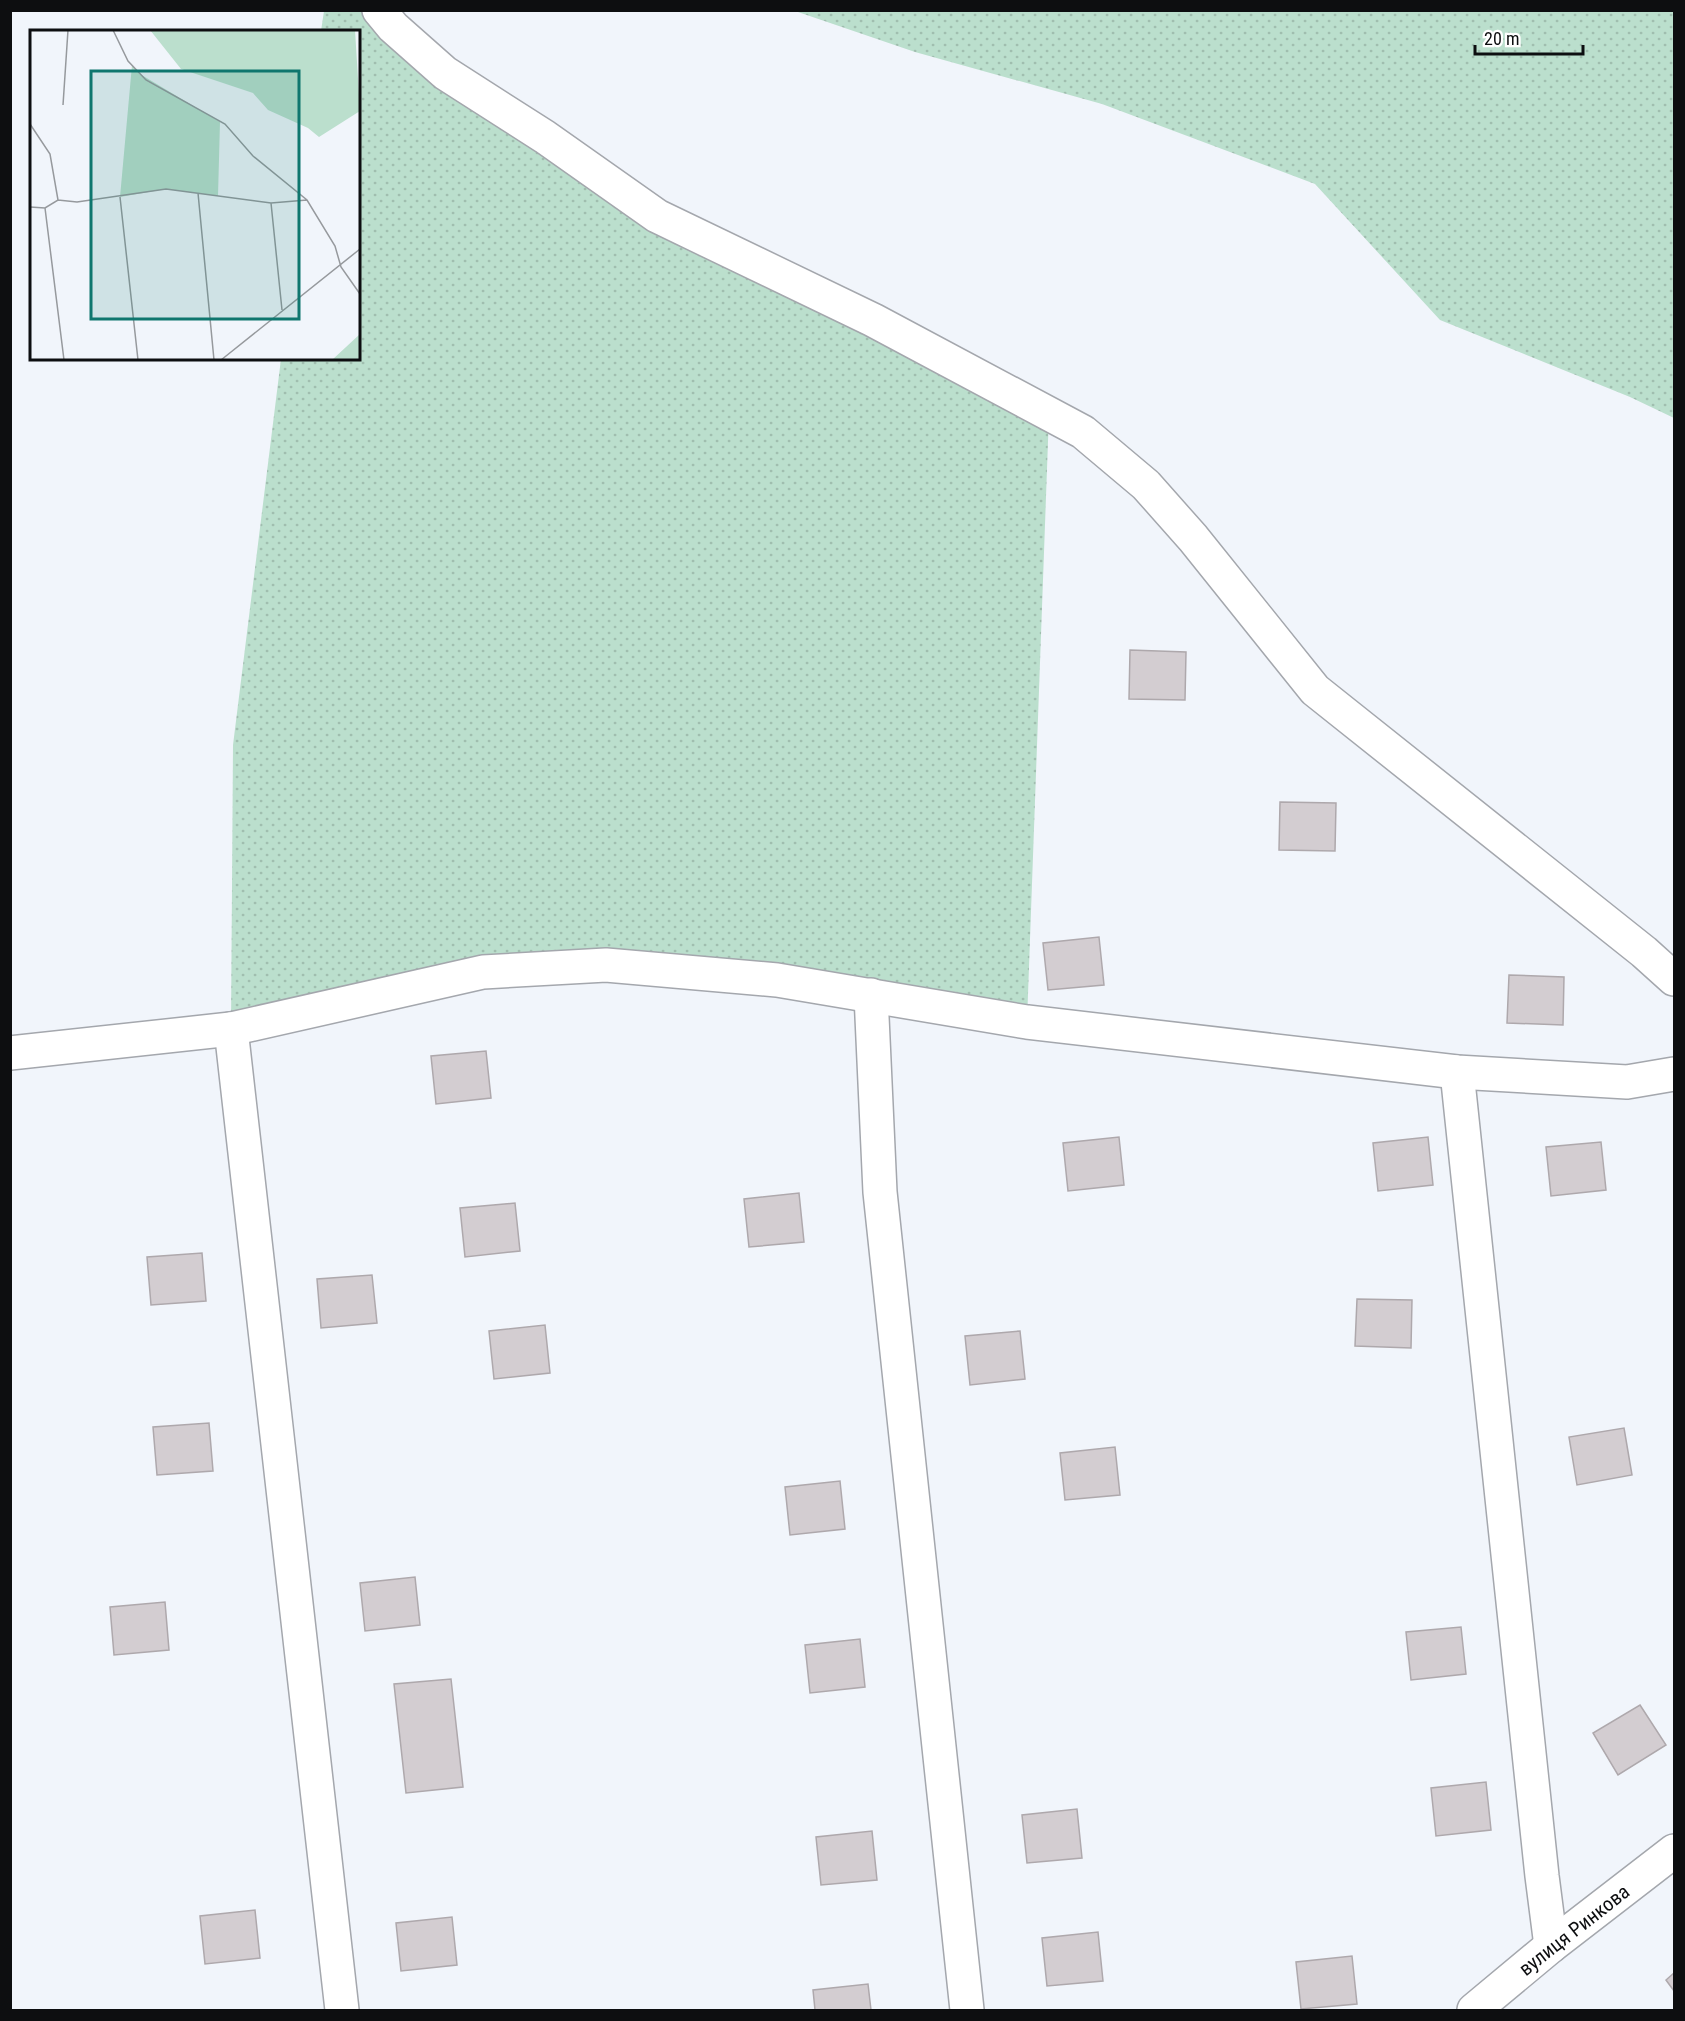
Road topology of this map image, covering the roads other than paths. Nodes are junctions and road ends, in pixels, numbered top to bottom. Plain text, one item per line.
1 (379, 10) edge
2 (1674, 979) edge
3 (871, 995) junction
4 (231, 1029) junction
5 (10, 1053) edge
6 (1457, 1072) junction
7 (1674, 1074) edge
8 (1674, 1851) edge
9 (1551, 1946) junction
10 (342, 2010) edge
11 (967, 2010) edge
12 (1474, 2010) edge

1 - 2 street
3 - 4 street
3 - 6 street
3 - 11 street
4 - 5 street
4 - 10 street
6 - 7 street
6 - 9 street
8 - 9 street, вулиця Ринкова
9 - 12 street, вулиця Ринкова

